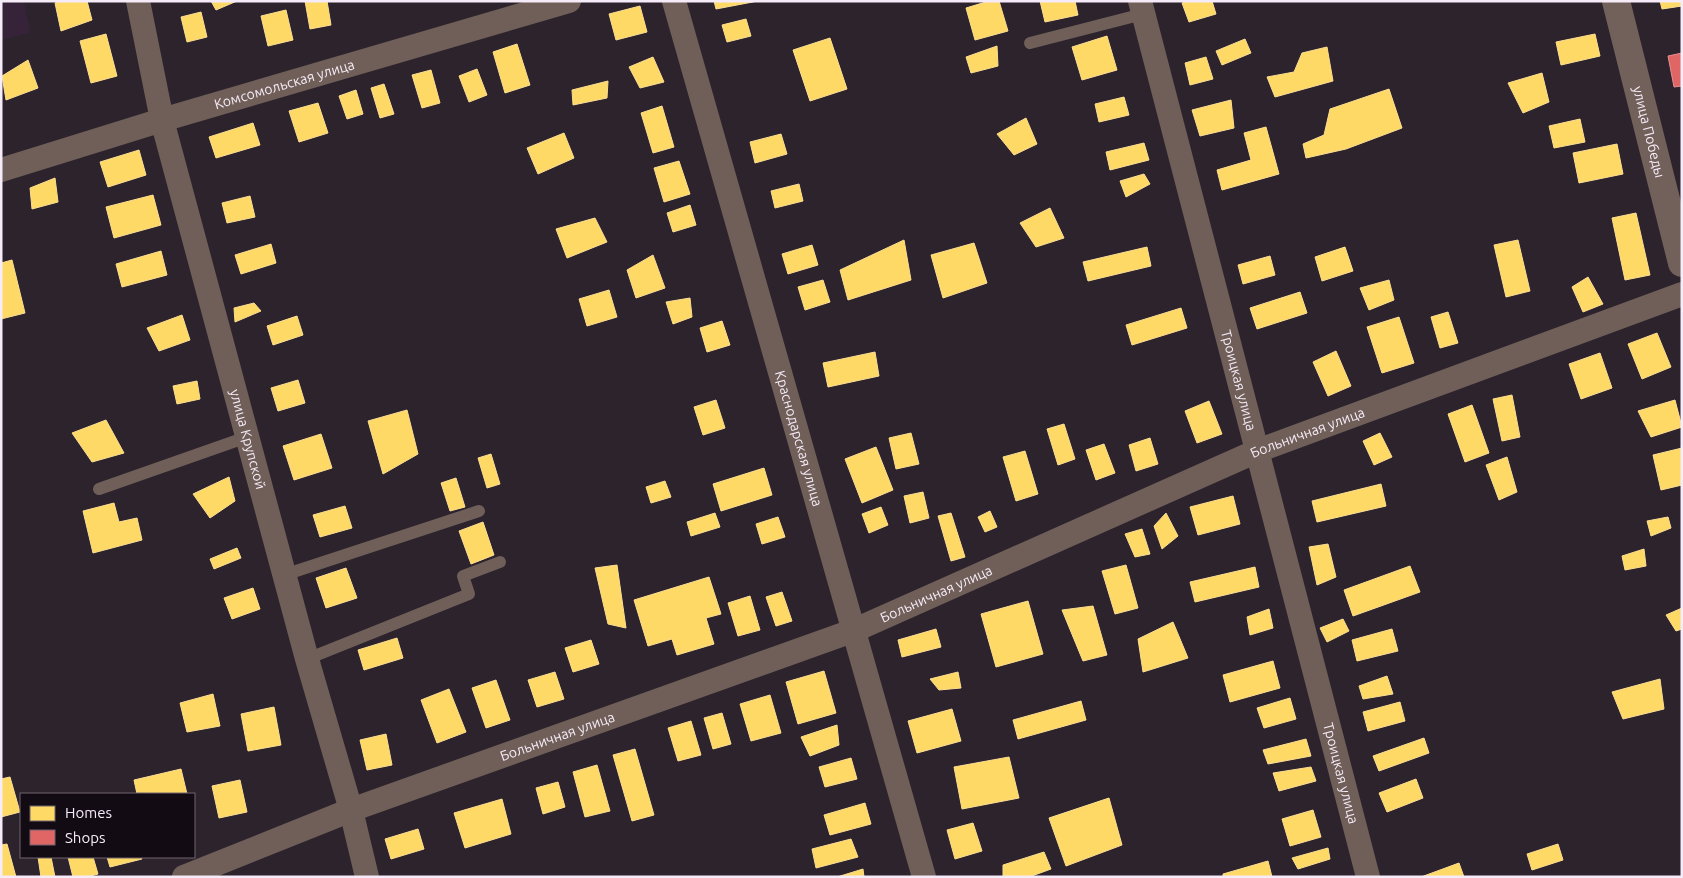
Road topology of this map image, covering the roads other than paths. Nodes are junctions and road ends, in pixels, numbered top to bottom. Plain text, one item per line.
1 (138, 1) edge
2 (569, 1) edge
3 (674, 1) edge
4 (1616, 1) edge
5 (1142, 8) edge
6 (1030, 43) dead end
7 (162, 120) junction
8 (1, 170) edge
9 (1682, 263) edge
10 (1682, 294) edge
11 (247, 437) junction
12 (1257, 451) junction
13 (98, 489) dead end
14 (479, 511) dead end
15 (500, 562) dead end
16 (284, 575) junction
17 (855, 630) junction
18 (307, 659) junction
19 (351, 810) junction
20 (184, 877) edge
21 (367, 877) edge
22 (924, 877) edge
23 (1368, 877) edge

1 - 7 street, улица Крупской
2 - 7 street, Комсомольская улица
3 - 17 street, Краснодарская улица
4 - 9 street, улица Победы
5 - 6 lane
5 - 12 street, Троицкая улица
7 - 8 street, Комсомольская улица
7 - 11 street, улица Крупской
10 - 12 street, Больничная улица
11 - 13 lane
11 - 16 street, улица Крупской
12 - 17 street, Больничная улица
12 - 23 street, Троицкая улица
14 - 16 lane
15 - 18 lane
16 - 18 street, улица Крупской
17 - 19 street, Больничная улица
17 - 22 street, Краснодарская улица
18 - 19 street, улица Крупской
19 - 20 street, Больничная улица
19 - 21 street, улица Крупской

